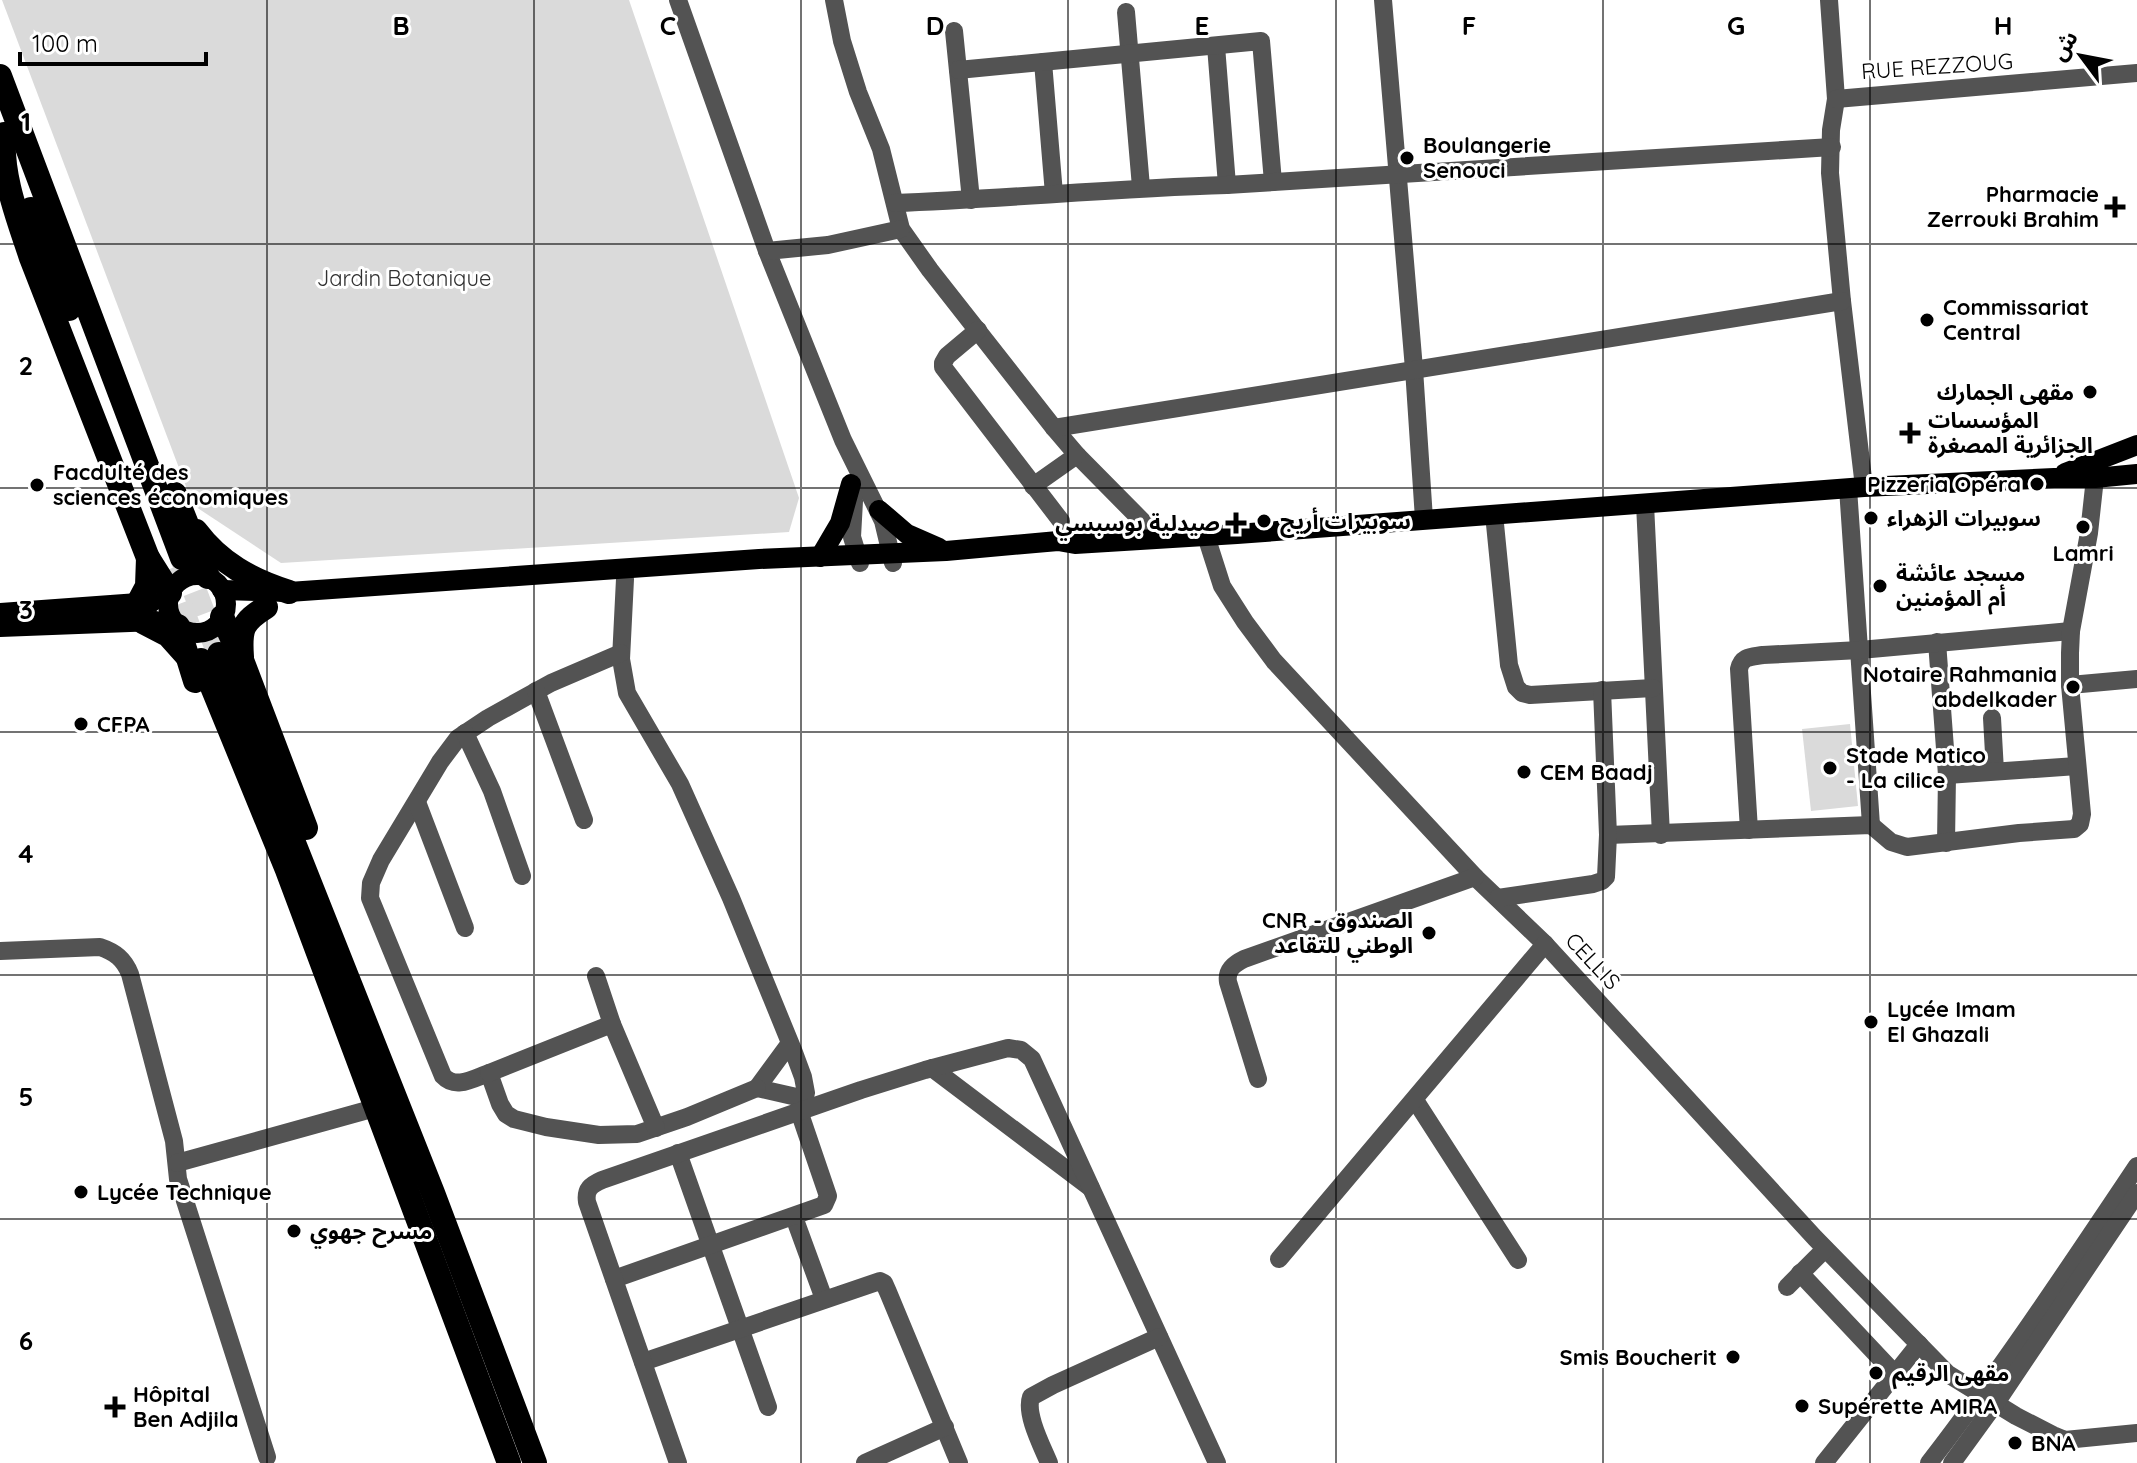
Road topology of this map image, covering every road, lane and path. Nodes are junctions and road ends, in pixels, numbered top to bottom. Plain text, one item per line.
1 (678, 0) edge
2 (834, 0) edge
3 (1383, 0) edge
4 (1829, 0) edge
5 (1126, 12) dead end
6 (954, 31) dead end
7 (1216, 46) junction
8 (1130, 53) junction
9 (1043, 62) junction
10 (958, 70) junction
11 (2137, 73) edge
12 (0, 76) edge
13 (1836, 99) junction
14 (2, 129) edge
15 (1832, 147) junction
16 (1399, 172) junction
17 (38, 176) junction
18 (1273, 182) junction
19 (1227, 185) junction
20 (1141, 187) junction
21 (1054, 194) junction
22 (971, 200) junction
23 (895, 203) junction
24 (901, 229) junction
25 (767, 251) junction
26 (1842, 301) junction
27 (978, 330) junction
28 (1414, 369) junction
29 (1054, 428) junction
30 (843, 440) junction
31 (2137, 445) edge
32 (1077, 455) junction
33 (2137, 474) edge
34 (2054, 478) junction
35 (2095, 478) junction
36 (851, 484) junction
37 (1033, 486) junction
38 (1856, 487) junction
39 (1645, 504) junction
40 (879, 510) junction
41 (182, 511) junction
42 (1494, 514) junction
43 (1424, 519) junction
44 (1061, 521) dead end
45 (1206, 536) junction
46 (1159, 538) junction
47 (1075, 544) junction
48 (946, 551) junction
49 (820, 557) junction
50 (892, 558) junction
51 (858, 559) junction
52 (165, 560) junction
53 (625, 579) junction
54 (215, 584) junction
55 (289, 592) junction
56 (266, 607) junction
57 (172, 610) junction
58 (140, 612) junction
59 (0, 613) edge
60 (223, 615) junction
61 (0, 627) edge
62 (2071, 631) junction
63 (1937, 642) junction
64 (1860, 650) junction
65 (621, 653) junction
66 (213, 658) junction
67 (2137, 679) edge
68 (2070, 685) junction
69 (1653, 688) junction
70 (1602, 690) junction
71 (536, 691) junction
72 (1992, 718) dead end
73 (465, 733) junction
74 (2077, 766) junction
75 (1995, 771) junction
76 (1947, 775) junction
77 (417, 802) junction
78 (584, 820) dead end
79 (1871, 825) junction
80 (1749, 830) junction
81 (1608, 835) junction
82 (1661, 835) junction
83 (1946, 843) junction
84 (522, 876) dead end
85 (1475, 877) junction
86 (1498, 898) junction
87 (465, 928) dead end
88 (1545, 944) junction
89 (0, 951) edge
90 (596, 976) dead end
91 (612, 1024) junction
92 (790, 1043) junction
93 (932, 1068) junction
94 (489, 1073) junction
95 (1258, 1079) dead end
96 (757, 1088) junction
97 (1415, 1100) junction
98 (375, 1108) junction
99 (799, 1111) junction
100 (656, 1128) junction
101 (678, 1153) junction
102 (177, 1163) junction
103 (2137, 1166) edge
104 (1093, 1190) junction
105 (2137, 1193) edge
106 (794, 1217) junction
107 (711, 1246) junction
108 (1825, 1249) junction
109 (1279, 1259) dead end
110 (1518, 1260) dead end
111 (1800, 1273) junction
112 (614, 1279) junction
113 (1787, 1287) dead end
114 (824, 1299) junction
115 (741, 1328) junction
116 (1159, 1337) junction
117 (1919, 1344) junction
118 (643, 1362) junction
119 (1895, 1374) junction
120 (1988, 1399) junction
121 (768, 1407) dead end
122 (945, 1427) junction
123 (2137, 1433) edge
124 (267, 1457) dead end
125 (1834, 1460) edge
126 (509, 1463) edge
127 (535, 1463) edge
128 (678, 1463) edge
129 (865, 1463) edge
130 (959, 1463) edge
131 (1049, 1463) edge
132 (1217, 1463) edge
133 (1929, 1463) edge
134 (1952, 1463) edge

1 - 25 street
2 - 23 street
3 - 16 street
4 - 13 street
5 - 8 street
6 - 10 street
7 - 8 street
7 - 18 street
7 - 19 street
8 - 9 street
8 - 20 street
9 - 10 street
9 - 21 street
10 - 22 street
11 - 13 street, RUE REZZOUG
12 - 17 highway
13 - 15 street
14 - 52 highway
15 - 16 street
15 - 26 street
16 - 18 street
16 - 28 street
17 - 41 highway
17 - 52 highway
18 - 19 street
19 - 20 street
20 - 21 street
21 - 22 street
22 - 23 street
23 - 24 street
24 - 25 street
24 - 27 street
25 - 30 street
26 - 28 street
26 - 38 street
27 - 29 street
27 - 37 street
28 - 29 street
28 - 43 street
29 - 32 street
30 - 36 street
30 - 40 street
31 - 34 main road
32 - 37 street
32 - 46 street
33 - 35 main road
34 - 35 main road
34 - 38 main road
35 - 62 street
36 - 49 main road
36 - 51 street
37 - 44 street
38 - 39 main road
38 - 64 street
39 - 42 main road
39 - 69 street
40 - 48 main road
40 - 50 street
41 - 54 highway
41 - 55 highway
42 - 43 main road
42 - 70 street
43 - 45 main road
45 - 46 main road
45 - 85 street, CELLIS
46 - 47 main road
47 - 48 main road
47 - 50 main road
48 - 50 main road
49 - 51 main road
49 - 55 main road
50 - 51 main road
51 - 53 main road
52 - 57 highway
52 - 58 highway
53 - 56 main road
53 - 65 street
54 - 55 main road
54 - 57 main road
54 - 60 main road
56 - 60 main road
56 - 66 highway
57 - 58 main road
57 - 60 main road
57 - 66 highway
58 - 59 main road
58 - 61 main road
58 - 66 highway
60 - 66 highway
62 - 63 street
62 - 68 street
63 - 64 street
63 - 76 street
64 - 79 street
64 - 80 street
65 - 71 street
65 - 92 street
66 - 98 highway
66 - 127 highway
67 - 68 street
68 - 74 street
69 - 70 street
69 - 82 street
70 - 81 street
71 - 73 street
71 - 78 street
72 - 75 street
73 - 77 street
73 - 84 street
74 - 75 street
74 - 83 street
75 - 76 street
76 - 83 street
77 - 87 street
77 - 94 street
79 - 80 street
79 - 83 street
80 - 82 street
81 - 82 street
81 - 86 street
85 - 86 street, CELLIS
85 - 95 street
86 - 88 street, CELLIS
88 - 97 street
88 - 108 street, CELLIS
89 - 102 street
90 - 91 street
91 - 94 street
91 - 100 street
92 - 96 street
92 - 96 street
93 - 99 street
93 - 104 street
93 - 104 street
94 - 100 street
96 - 100 street
97 - 109 street
97 - 110 street
98 - 102 street
98 - 126 highway
99 - 101 street
99 - 106 street
101 - 107 street
101 - 112 street
102 - 124 street
103 - 120 street
104 - 116 street
105 - 120 street
106 - 107 street
106 - 114 street
107 - 112 street
107 - 115 street
108 - 111 street
108 - 117 street, CELLIS
111 - 113 street
111 - 119 street
112 - 118 street
114 - 115 street
114 - 122 street
115 - 118 street
115 - 121 street
116 - 131 street
116 - 132 street
117 - 119 street
117 - 120 street, CELLIS
118 - 128 street
119 - 125 street
120 - 123 street, CELLIS
120 - 133 street
120 - 134 street
122 - 129 street
122 - 130 street

